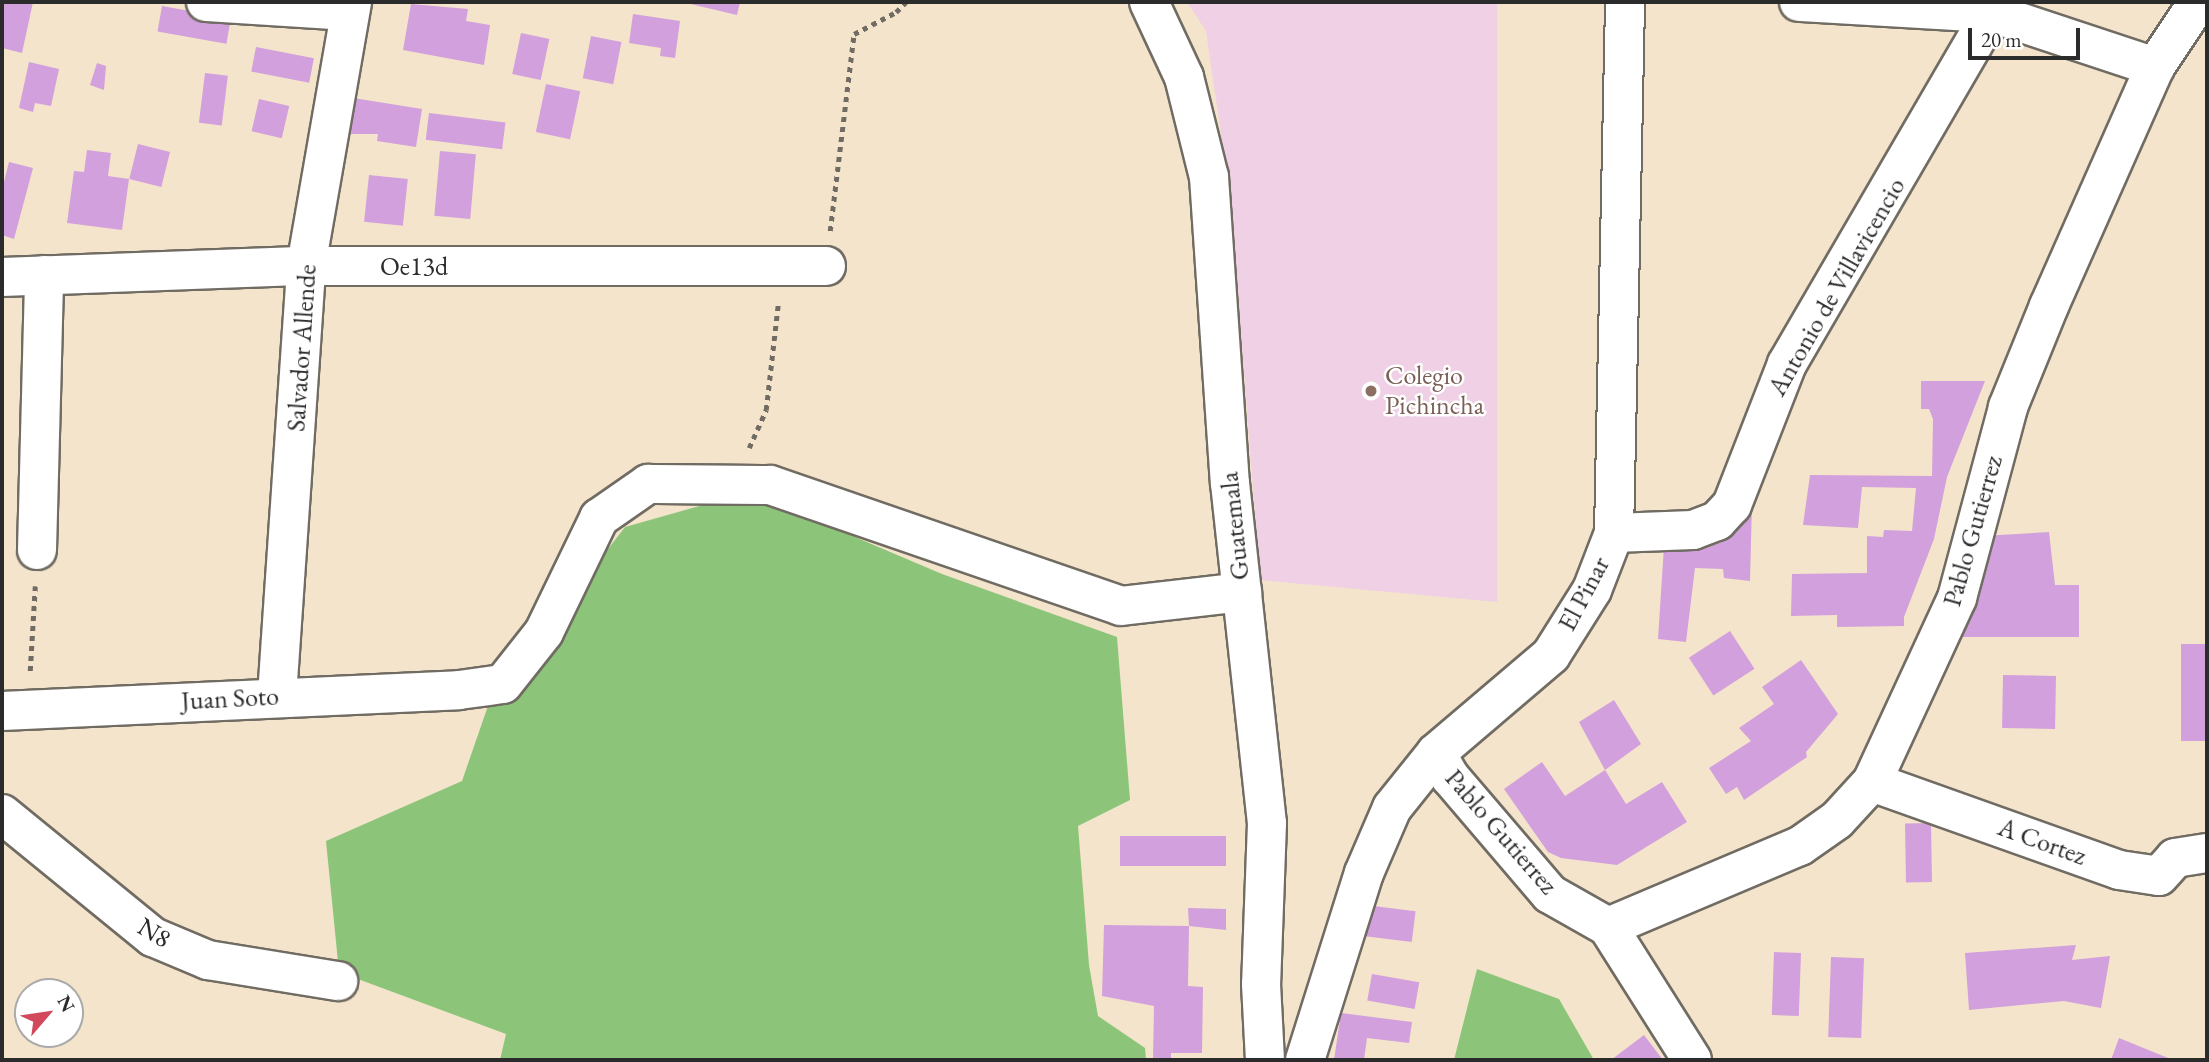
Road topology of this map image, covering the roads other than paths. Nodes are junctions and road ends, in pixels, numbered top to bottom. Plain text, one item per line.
1 (206, 2) edge
2 (1149, 2) edge
3 (1625, 2) edge
4 (1799, 2) edge
5 (2198, 2) edge
6 (1872, 5) edge
7 (351, 6) edge
8 (1995, 8) edge
9 (2155, 67) junction
10 (306, 266) junction
11 (825, 266) road end
12 (44, 275) junction
13 (2, 277) edge
14 (1614, 533) junction
15 (37, 550) road end
16 (1242, 592) junction
17 (278, 696) junction
18 (15, 711) edge
19 (1436, 753) junction
20 (1872, 782) junction
21 (2, 814) edge
22 (2207, 853) edge
23 (1608, 927) junction
24 (338, 981) dead end
25 (1265, 1060) edge
26 (1305, 1060) edge
27 (1692, 1060) edge

1 - 7 street
2 - 16 street, Guatemala
3 - 14 street, El Pinar
4 - 6 street
5 - 9 street, Pablo Gutierrez
6 - 8 street
7 - 10 street, Salvador Allende
8 - 9 street
8 - 14 street, Antonio de Villavicencio
9 - 20 street, Pablo Gutierrez
10 - 11 street, Oe13d
10 - 12 street, Oe13d
10 - 17 street, Salvador Allende
12 - 13 street, Oe13d
12 - 15 street
14 - 19 street, El Pinar
16 - 17 street, Juan Soto
16 - 25 street, Guatemala
17 - 18 street, Juan Soto
19 - 23 street, Pablo Gutierrez
19 - 26 street, El Pinar
20 - 22 street, A Cortez
20 - 23 street, Pablo Gutierrez
21 - 24 street, N8
23 - 27 street, Pablo Gutierrez

